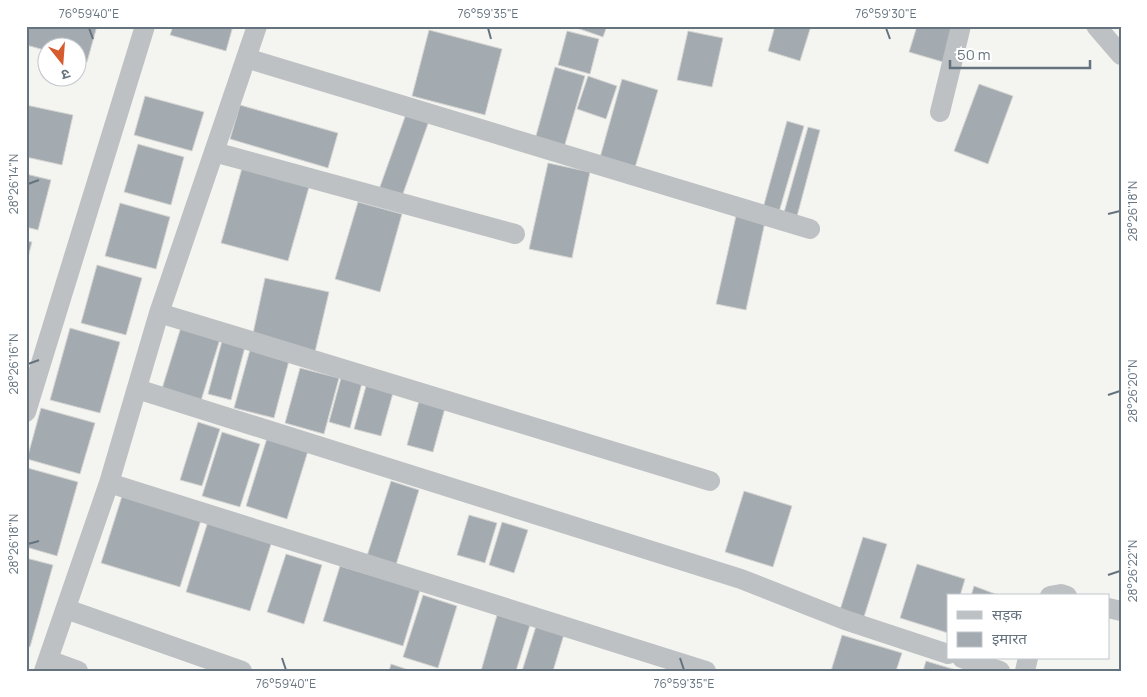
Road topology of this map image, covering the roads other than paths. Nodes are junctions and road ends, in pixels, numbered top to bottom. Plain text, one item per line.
1 (145, 26) edge
2 (258, 26) edge
3 (961, 26) edge
4 (1096, 26) edge
5 (1121, 55) edge
6 (246, 58) junction
7 (940, 112) dead end
8 (214, 152) junction
9 (810, 229) dead end
10 (515, 234) dead end
11 (159, 313) junction
12 (30, 387) edge
13 (137, 389) junction
14 (26, 412) edge
15 (710, 481) dead end
16 (108, 483) junction
17 (66, 609) junction
18 (947, 654) edge
19 (968, 660) edge
20 (46, 665) edge
21 (78, 671) edge
22 (242, 671) edge
23 (706, 671) edge
24 (1000, 671) edge

1 - 12 street
2 - 6 street
3 - 7 street
4 - 5 street
6 - 8 street
6 - 9 street
8 - 10 street
8 - 11 street
11 - 13 street
11 - 15 street
12 - 14 street
13 - 16 street
13 - 18 street
16 - 17 street
16 - 23 street
17 - 20 street
17 - 22 street
19 - 24 street
20 - 21 street

